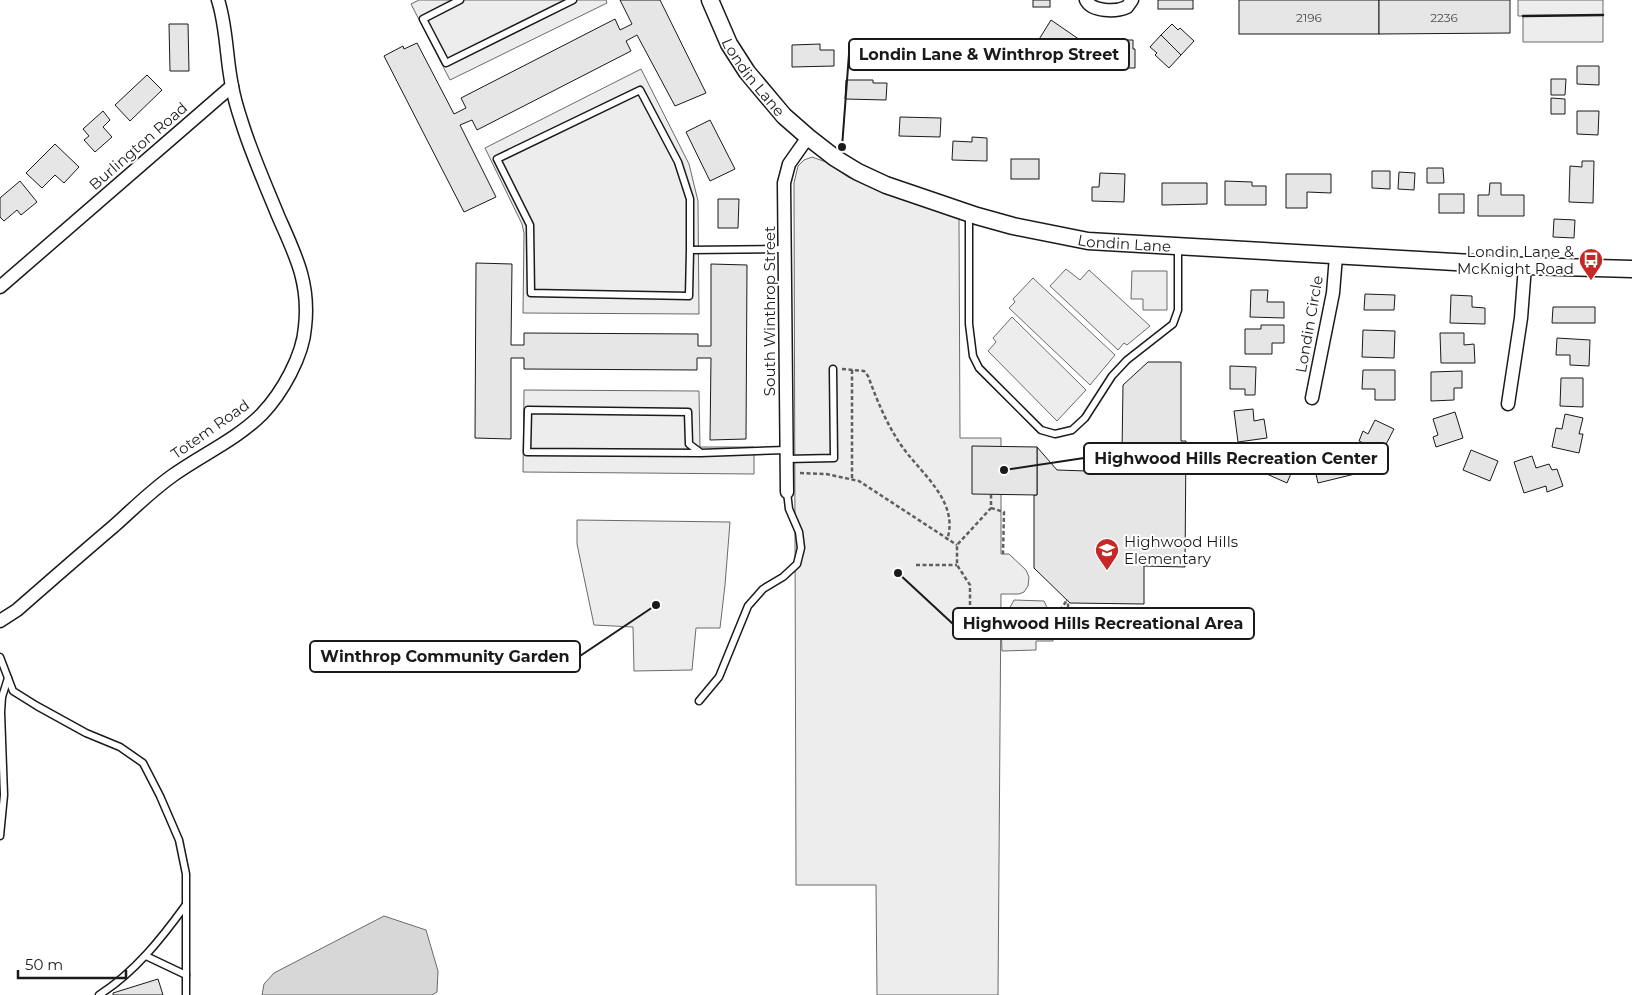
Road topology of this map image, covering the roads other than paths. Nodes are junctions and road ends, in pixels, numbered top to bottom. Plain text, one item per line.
1 (218, 0) edge
2 (460, 0) edge
3 (573, 0) edge
4 (710, 0) edge
5 (1086, 0) edge
6 (1132, 0) edge
7 (232, 86) junction
8 (808, 137) junction
9 (969, 212) junction
10 (1178, 246) junction
11 (784, 249) junction
12 (690, 250) junction
13 (1336, 256) junction
14 (1525, 266) junction
15 (1632, 269) edge
16 (0, 288) edge
17 (833, 369) road end
18 (1312, 398) dead end
19 (1508, 404) dead end
20 (701, 453) junction
21 (786, 461) junction
22 (786, 492) joint
23 (0, 621) edge
24 (0, 657) edge
25 (8, 678) junction
26 (699, 701) dead end
27 (0, 836) edge
28 (185, 906) junction
29 (146, 956) junction
30 (186, 975) junction
31 (99, 995) edge
32 (186, 995) edge

1 - 7 street
2 - 3 lane
4 - 8 street, Londin Lane
5 - 6 street
7 - 16 street, Burlington Road
7 - 23 street, Totem Road
8 - 9 street, Londin Lane
8 - 11 street, South Winthrop Street
9 - 10 street, Londin Lane
9 - 10 lane
10 - 13 street, Londin Lane
11 - 12 lane
11 - 21 street, South Winthrop Street
12 - 12 lane
13 - 14 street, Londin Lane
13 - 18 street, Londin Circle
14 - 15 street, Londin Lane
14 - 19 street
17 - 21 lane
20 - 20 lane
20 - 21 lane
21 - 22 street, South Winthrop Street
22 - 26 lane
24 - 25 lane
25 - 27 lane
25 - 28 lane
28 - 29 lane
28 - 30 lane
29 - 30 lane
29 - 31 lane
30 - 32 lane

